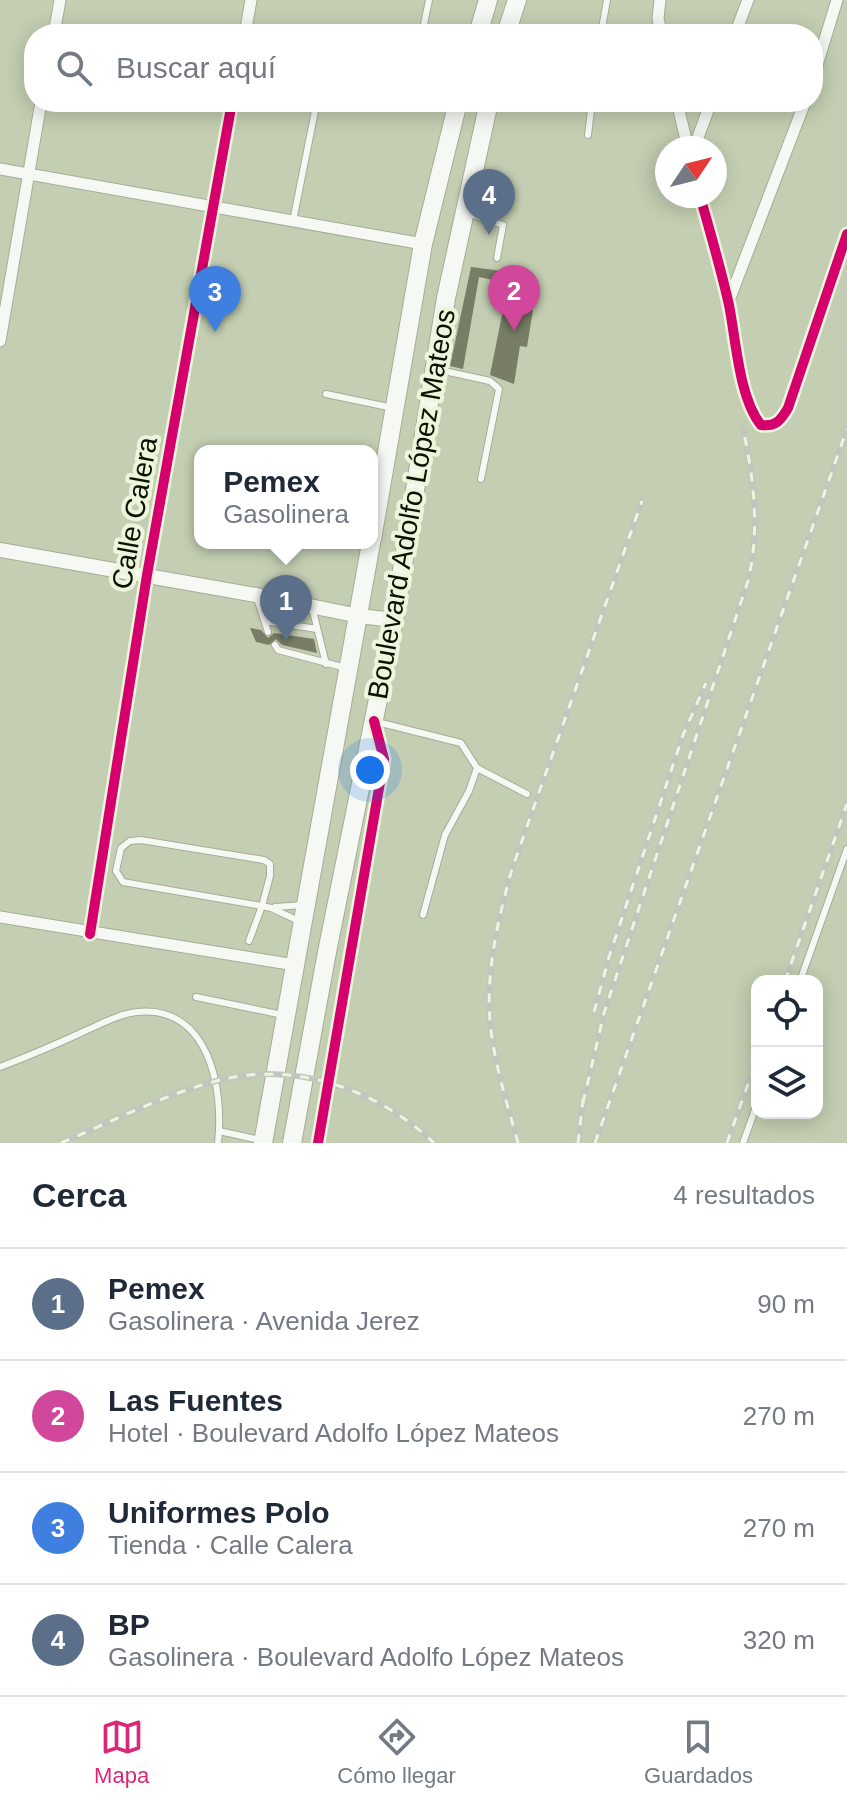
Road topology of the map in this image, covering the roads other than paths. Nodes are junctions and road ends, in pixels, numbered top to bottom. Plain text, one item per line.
1 (60, 0) edge
2 (251, 0) edge
3 (429, 0) edge
4 (488, 0) edge
5 (517, 0) edge
6 (607, 0) edge
7 (660, 0) edge
8 (748, 0) edge
9 (837, 0) edge
10 (56, 24) edge
11 (247, 24) edge
12 (424, 24) edge
13 (481, 24) edge
14 (509, 24) edge
15 (603, 24) edge
16 (659, 24) edge
17 (739, 24) edge
18 (823, 46) edge
19 (39, 112) edge
20 (230, 112) edge
21 (315, 112) edge
22 (456, 112) edge
23 (487, 112) edge
24 (591, 112) edge
25 (680, 112) edge
26 (707, 112) edge
27 (801, 112) edge
28 (588, 135) dead end
29 (687, 136) edge
30 (696, 136) edge
31 (0, 169) edge
32 (28, 174) junction
33 (214, 207) junction
34 (703, 208) edge
35 (463, 212) junction
36 (293, 221) junction
37 (847, 234) edge
38 (423, 244) junction
39 (497, 258) dead end
40 (728, 303) junction
41 (0, 341) edge
42 (433, 369) junction
43 (326, 394) dead end
44 (395, 408) junction
45 (481, 479) dead end
46 (378, 506) edge
47 (371, 549) edge
48 (0, 550) edge
49 (147, 575) junction
50 (256, 595) junction
51 (312, 607) junction
52 (359, 616) junction
53 (394, 620) junction
54 (265, 621) junction
55 (317, 629) junction
56 (268, 632) dead end
57 (275, 645) dead end
58 (326, 664) junction
59 (349, 669) junction
60 (374, 721) junction
61 (477, 768) junction
62 (527, 794) dead end
63 (847, 849) edge
64 (262, 906) junction
65 (271, 908) junction
66 (305, 914) junction
67 (423, 915) dead end
68 (0, 917) edge
69 (90, 934) junction
70 (249, 941) dead end
71 (295, 965) junction
72 (802, 975) edge
73 (196, 997) dead end
74 (286, 1015) junction
75 (280, 1050) junction
76 (309, 1054) junction
77 (0, 1067) edge
78 (271, 1097) junction
79 (299, 1104) junction
80 (752, 1119) edge
81 (219, 1131) junction
82 (263, 1142) edge
83 (218, 1143) edge
84 (292, 1143) edge
85 (318, 1143) edge
86 (743, 1143) edge

1 - 10 street
2 - 11 street
3 - 12 lane
4 - 13 main road
5 - 14 main road
6 - 15 lane
7 - 16 street
8 - 17 street
9 - 18 street
19 - 32 street
20 - 33 street, Calle Calera
21 - 36 lane
22 - 38 main road, Boulevard Adolfo López Mateos
23 - 35 main road, Boulevard Adolfo López Mateos
24 - 28 lane
25 - 29 street
26 - 30 street
27 - 40 street
31 - 32 street
32 - 33 street
32 - 41 street
33 - 36 street
33 - 49 street, Calle Calera
34 - 40 street
35 - 39 lane
35 - 42 main road, Boulevard Adolfo López Mateos
36 - 38 street
37 - 40 street
38 - 44 main road, Boulevard Adolfo López Mateos
42 - 45 lane
42 - 53 main road, Boulevard Adolfo López Mateos
43 - 44 lane
44 - 46 main road, Boulevard Adolfo López Mateos
47 - 52 main road, Boulevard Adolfo López Mateos
48 - 49 street
49 - 50 street
49 - 69 street, Calle Calera
50 - 51 street
50 - 54 lane
51 - 52 street
51 - 55 lane
52 - 53 street
52 - 59 main road, Boulevard Adolfo López Mateos
53 - 60 main road, Boulevard Adolfo López Mateos
54 - 55 lane
54 - 56 lane
55 - 58 lane
57 - 58 lane
58 - 59 lane
59 - 66 main road, Boulevard Adolfo López Mateos
60 - 61 lane
60 - 76 main road, Boulevard Adolfo López Mateos
60 - 85 street
61 - 62 lane
61 - 67 lane
63 - 72 lane
64 - 64 lane
64 - 65 lane
64 - 70 lane
65 - 66 lane
65 - 66 lane
66 - 71 main road, Boulevard Adolfo López Mateos
68 - 69 street
69 - 71 street
71 - 74 main road, Boulevard Adolfo López Mateos
73 - 74 lane
74 - 75 main road, Boulevard Adolfo López Mateos
75 - 76 main road
75 - 78 main road, Boulevard Adolfo López Mateos
76 - 79 main road, Boulevard Adolfo López Mateos
77 - 81 lane
78 - 79 main road
78 - 82 main road, Boulevard Adolfo López Mateos
79 - 84 main road, Boulevard Adolfo López Mateos
80 - 86 lane
81 - 82 lane
81 - 83 lane

